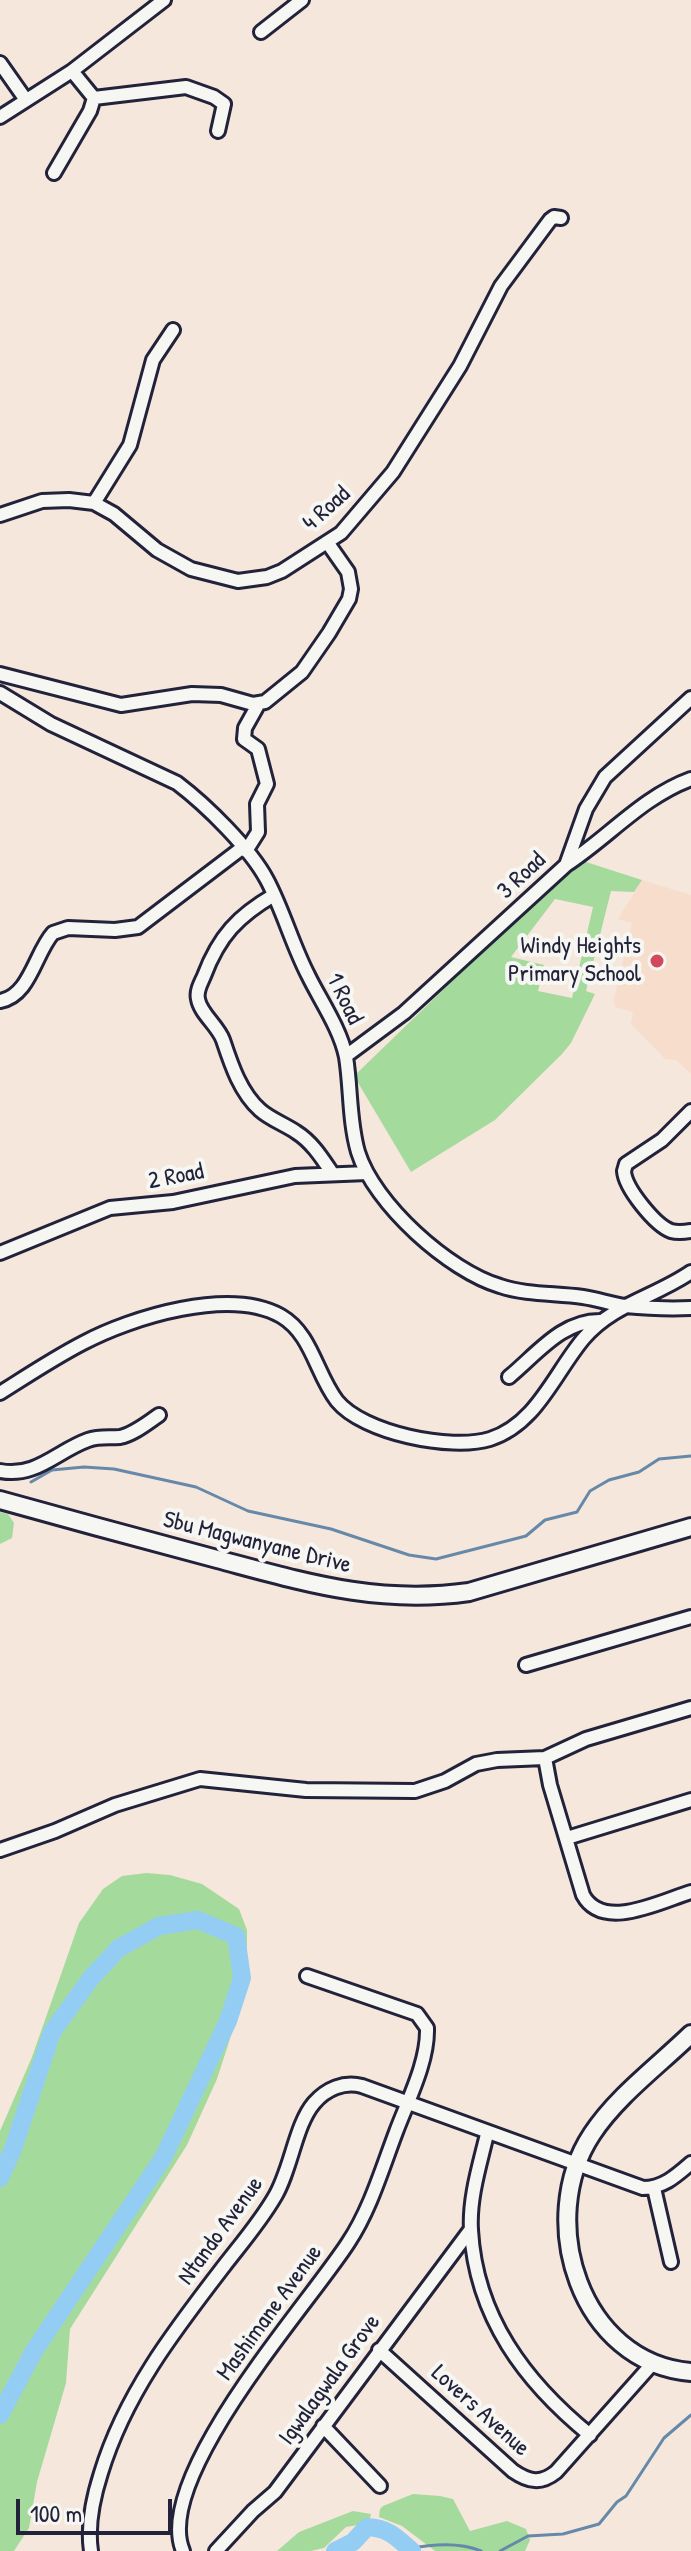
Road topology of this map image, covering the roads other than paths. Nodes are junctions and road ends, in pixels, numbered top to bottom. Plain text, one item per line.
1 (164, 0) edge
2 (302, 0) edge
3 (261, 32) dead end
4 (0, 63) edge
5 (72, 71) junction
6 (94, 98) junction
7 (26, 100) junction
8 (0, 117) edge
9 (218, 131) dead end
10 (54, 173) dead end
11 (561, 218) dead end
12 (173, 330) dead end
13 (94, 503) junction
14 (0, 515) edge
15 (327, 542) junction
16 (0, 674) edge
17 (0, 693) edge
18 (691, 698) edge
19 (259, 703) junction
20 (690, 778) edge
21 (244, 849) junction
22 (566, 865) junction
23 (274, 895) junction
24 (0, 1001) edge
25 (346, 1056) junction
26 (691, 1111) edge
27 (332, 1173) junction
28 (367, 1173) junction
29 (691, 1231) edge
30 (0, 1253) edge
31 (691, 1272) edge
32 (622, 1306) junction
33 (691, 1308) edge
34 (601, 1321) junction
35 (509, 1377) dead end
36 (0, 1393) edge
37 (159, 1415) dead end
38 (0, 1471) edge
39 (0, 1500) edge
40 (691, 1527) edge
41 (691, 1617) edge
42 (526, 1665) dead end
43 (691, 1708) edge
44 (547, 1757) junction
45 (691, 1800) edge
46 (567, 1838) junction
47 (0, 1850) edge
48 (691, 1892) edge
49 (307, 1976) dead end
50 (691, 2034) edge
51 (407, 2103) junction
52 (487, 2134) junction
53 (691, 2163) edge
54 (577, 2166) junction
55 (654, 2188) junction
56 (471, 2229) junction
57 (671, 2262) dead end
58 (379, 2350) junction
59 (653, 2363) junction
60 (691, 2372) edge
61 (323, 2426) junction
62 (590, 2435) junction
63 (380, 2486) dead end
64 (91, 2551) edge
65 (183, 2551) edge
66 (216, 2551) edge

1 - 5 street
2 - 3 street
4 - 7 street
5 - 6 street
5 - 7 street
6 - 9 street
6 - 10 street
7 - 8 street
11 - 15 street, 4 Road
12 - 13 street
13 - 14 street
13 - 15 street, 4 Road
15 - 19 street
16 - 19 street
17 - 21 street, 1 Road
18 - 22 street, 3 Road
19 - 21 street
20 - 22 street
21 - 23 street, 1 Road
21 - 24 street
22 - 25 street, 3 Road
23 - 25 street, 1 Road
23 - 27 street
25 - 28 street, 1 Road
26 - 29 street
27 - 28 street, 2 Road
27 - 30 street, 2 Road
28 - 32 street, 1 Road
31 - 32 street
32 - 33 street, 1 Road
32 - 34 street
34 - 35 street
34 - 36 street
37 - 38 street
39 - 40 main road, Sbu Magwanyane Drive
41 - 42 street
43 - 44 street
44 - 46 street
44 - 47 street
45 - 46 street
46 - 48 street
49 - 51 street, Mashimane Avenue
50 - 54 main road
51 - 52 street, Ntando Avenue
51 - 64 street, Ntando Avenue
51 - 65 street, Mashimane Avenue
52 - 54 street, Ntando Avenue
52 - 56 street
53 - 55 street
54 - 55 street, Ntando Avenue
54 - 59 main road
55 - 57 street
56 - 58 street, Igwalagwala Grove
56 - 62 street
58 - 61 street, Igwalagwala Grove
58 - 62 street, Lovers Avenue
59 - 60 main road
59 - 62 street, Lovers Avenue
61 - 63 street
61 - 66 street, Igwalagwala Grove

